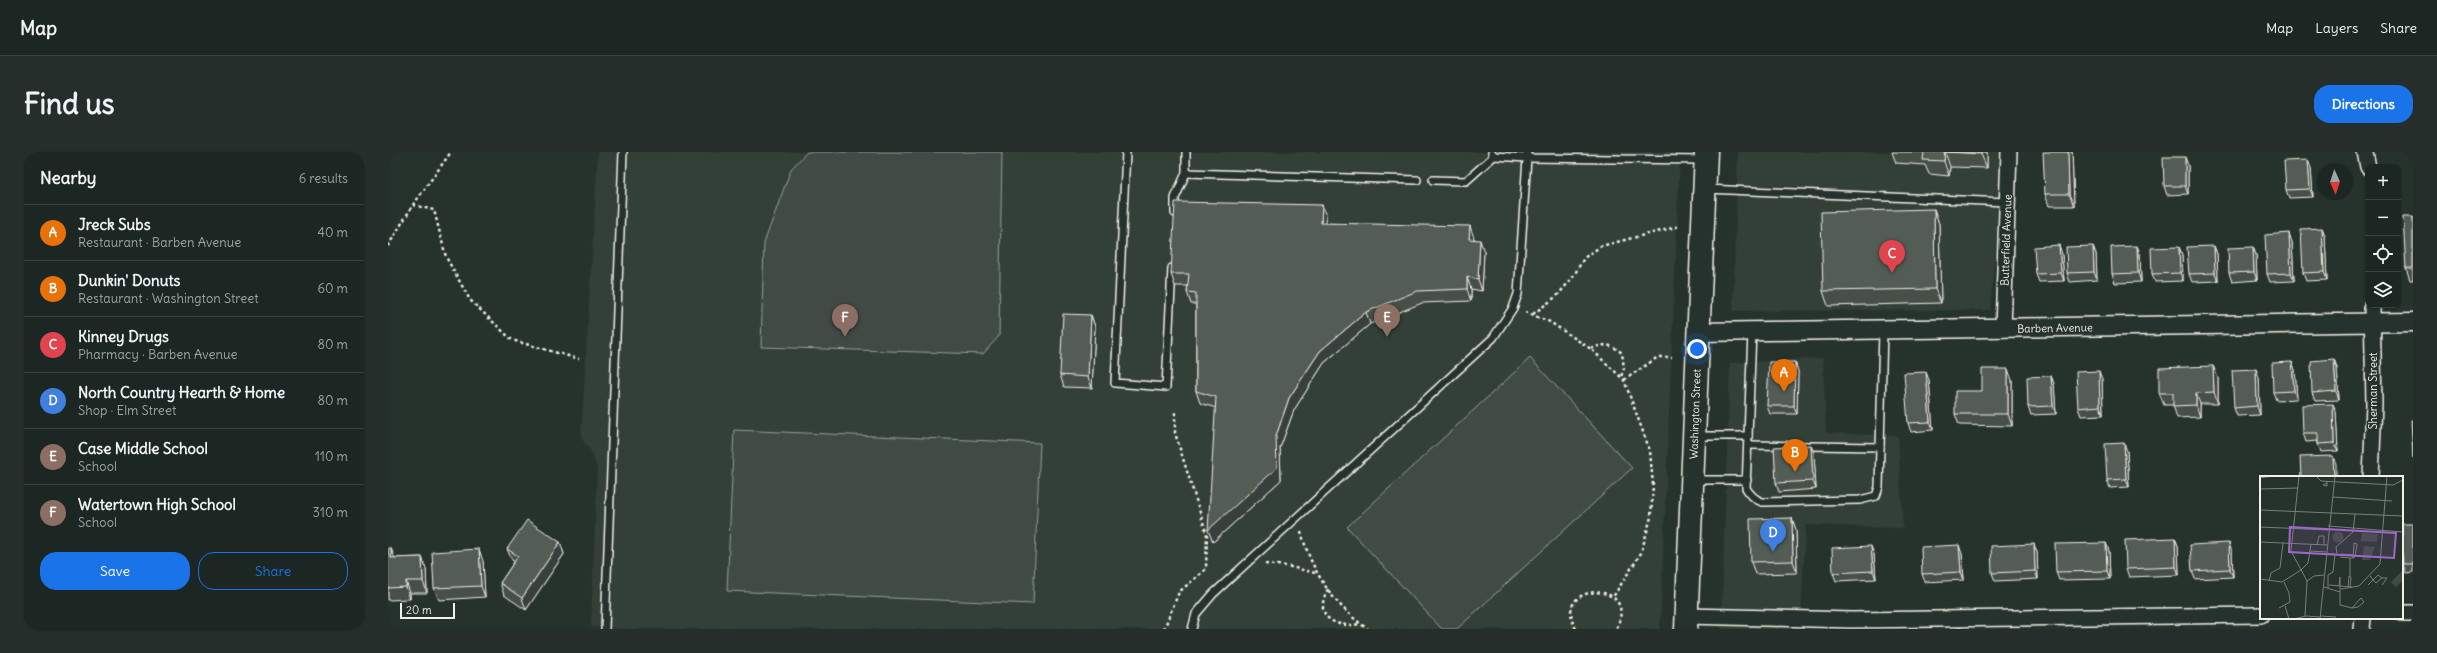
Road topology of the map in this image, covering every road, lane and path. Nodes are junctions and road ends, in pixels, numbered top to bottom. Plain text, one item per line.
1 (451, 152) edge
2 (623, 152) edge
3 (1126, 152) edge
4 (1186, 152) edge
5 (2009, 152) edge
6 (2365, 152) edge
7 (1492, 154) edge
8 (1527, 155) edge
9 (1706, 156) edge
10 (2367, 164) edge
11 (1186, 173) junction
12 (1417, 180) dead end
13 (1432, 180) dead end
14 (1704, 189) junction
15 (2007, 202) junction
16 (413, 205) junction
17 (1174, 221) edge
18 (1680, 226) dead end
19 (388, 246) edge
20 (1172, 261) edge
21 (1513, 308) junction
22 (2372, 314) edge
23 (1532, 315) junction
24 (2413, 322) edge
25 (1883, 329) junction
26 (2003, 329) junction
27 (1697, 332) junction
28 (1752, 332) junction
29 (1591, 349) junction
30 (1672, 357) dead end
31 (579, 359) dead end
32 (1621, 377) junction
33 (1624, 380) junction
34 (1175, 410) dead end
35 (1694, 436) junction
36 (1748, 436) junction
37 (1748, 445) junction
38 (1880, 447) junction
39 (2372, 476) edge
40 (1692, 480) junction
41 (1747, 480) junction
42 (1297, 517) junction
43 (1248, 562) junction
44 (1315, 573) junction
45 (1328, 589) junction
46 (1612, 597) junction
47 (2260, 614) edge
48 (2363, 619) edge
49 (1687, 623) edge
50 (1360, 624) junction
51 (605, 629) edge
52 (1164, 629) edge
53 (1192, 629) edge
54 (1368, 629) edge
55 (1576, 629) edge
56 (1616, 629) edge
57 (2362, 629) edge

1 - 16 path
2 - 51 lane
3 - 20 lane
4 - 11 lane
5 - 15 street, Butterfield Avenue
6 - 10 street
7 - 8 lane
7 - 13 lane
8 - 9 lane
8 - 21 lane
9 - 14 main road, Washington Street
11 - 12 lane
11 - 17 lane
14 - 15 lane
14 - 27 main road, Washington Street
15 - 26 street, Butterfield Avenue
16 - 19 path
16 - 31 path
18 - 23 path
21 - 23 path
21 - 42 lane
22 - 24 street, Barben Avenue
22 - 26 street, Barben Avenue
22 - 39 street, Sherman Street
23 - 29 path
25 - 26 street, Barben Avenue
25 - 28 street, Barben Avenue
25 - 38 lane
27 - 28 street, Barben Avenue
27 - 35 main road, Washington Street
28 - 36 lane
29 - 32 path
29 - 32 path
30 - 33 path
32 - 33 path
33 - 46 path
34 - 52 path
35 - 36 lane
35 - 40 main road, Washington Street
36 - 37 lane
37 - 38 lane
37 - 41 lane
38 - 41 lane
40 - 41 lane
40 - 49 main road, Washington Street
42 - 43 lane
42 - 44 path
43 - 44 path
43 - 53 lane
44 - 45 path
45 - 50 path
45 - 50 path
46 - 55 path
46 - 56 path
47 - 49 street
48 - 57 street
50 - 54 path

